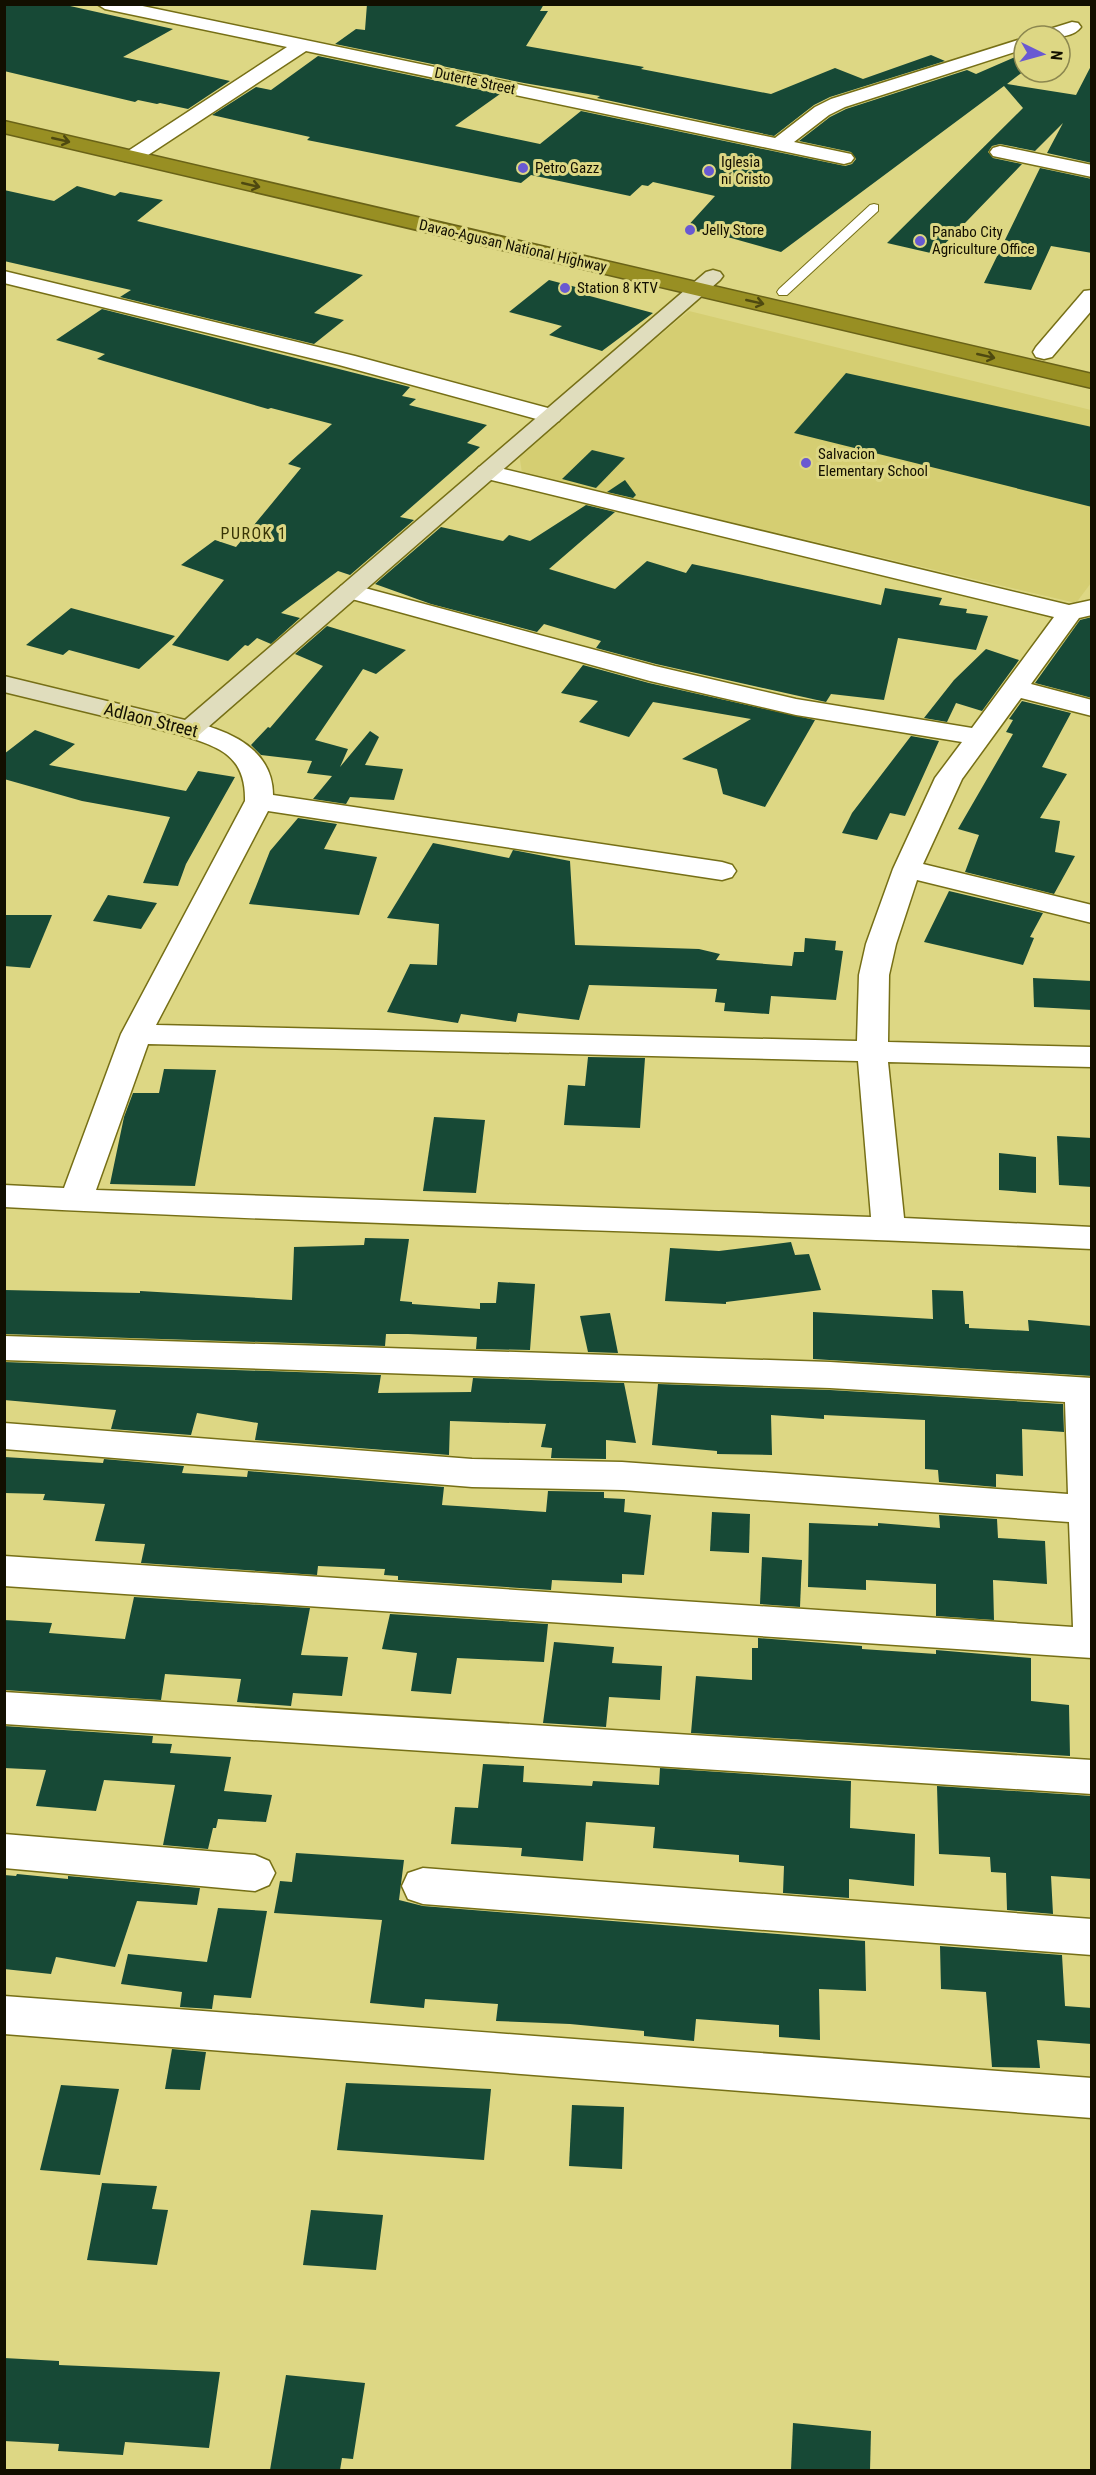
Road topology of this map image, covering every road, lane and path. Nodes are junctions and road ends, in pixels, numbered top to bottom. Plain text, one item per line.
1 (105, 4) edge
2 (303, 45) junction
3 (1012, 47) edge
4 (4, 112) edge
5 (4, 127) edge
6 (779, 144) junction
7 (149, 146) junction
8 (1000, 153) dead end
9 (132, 157) junction
10 (844, 158) dead end
11 (1092, 171) edge
12 (874, 208) dead end
13 (483, 231) junction
14 (4, 277) edge
15 (706, 282) junction
16 (783, 292) junction
17 (1092, 296) edge
18 (953, 340) junction
19 (1044, 352) junction
20 (1092, 363) edge
21 (1092, 381) edge
22 (551, 416) junction
23 (487, 472) junction
24 (350, 591) junction
25 (1081, 610) edge
26 (4, 684) edge
27 (1015, 688) junction
28 (1092, 708) edge
29 (190, 729) junction
30 (980, 737) junction
31 (259, 801) junction
32 (907, 869) junction
33 (722, 871) dead end
34 (1092, 914) edge
35 (136, 1034) junction
36 (872, 1051) junction
37 (1092, 1057) edge
38 (4, 1196) edge
39 (76, 1200) junction
40 (888, 1227) junction
41 (1092, 1238) edge
42 (4, 1348) edge
43 (1087, 1391) edge
44 (4, 1436) edge
45 (1089, 1510) edge
46 (4, 1571) edge
47 (1092, 1628) edge
48 (1092, 1643) edge
49 (4, 1708) edge
50 (1092, 1777) edge
51 (4, 1851) edge
52 (255, 1874) dead end
53 (423, 1886) dead end
54 (1092, 1937) edge
55 (4, 2015) edge
56 (1092, 2098) edge

1 - 2 street, Duterte Street
2 - 6 street, Duterte Street
2 - 7 street
3 - 6 street
4 - 7 highway, Davao-Agusan National Highway
5 -> 9 highway, Davao-Agusan National Highway
6 - 10 street, Duterte Street
7 - 9 street
7 - 13 highway, Davao-Agusan National Highway
8 - 11 street
9 -> 13 highway, Davao-Agusan National Highway
12 - 16 lane
13 - 15 highway, Davao-Agusan National Highway
14 - 22 street
15 - 16 highway, Davao-Agusan National Highway
15 -> 18 highway, Davao-Agusan National Highway
15 - 22 street
16 - 18 highway, Davao-Agusan National Highway
17 - 19 street
18 - 19 highway, Davao-Agusan National Highway
18 -> 21 highway, Davao-Agusan National Highway
19 - 20 highway, Davao-Agusan National Highway
22 - 23 street
23 - 24 street
23 - 25 street
24 - 29 street
24 - 30 street
25 - 27 street
26 - 29 street, Adlaon Street
27 - 28 street
27 - 30 street
29 - 31 street, Adlaon Street
30 - 32 street
31 - 33 street
31 - 35 street
32 - 34 street
32 - 36 street
35 - 36 street
35 - 39 street
36 - 37 street
36 - 40 street
38 - 39 street
39 - 40 street
40 - 41 street
42 - 43 street
43 - 45 street
44 - 45 street
45 - 47 street
46 - 48 street
49 - 50 street
51 - 52 street
53 - 54 street
55 - 56 street

